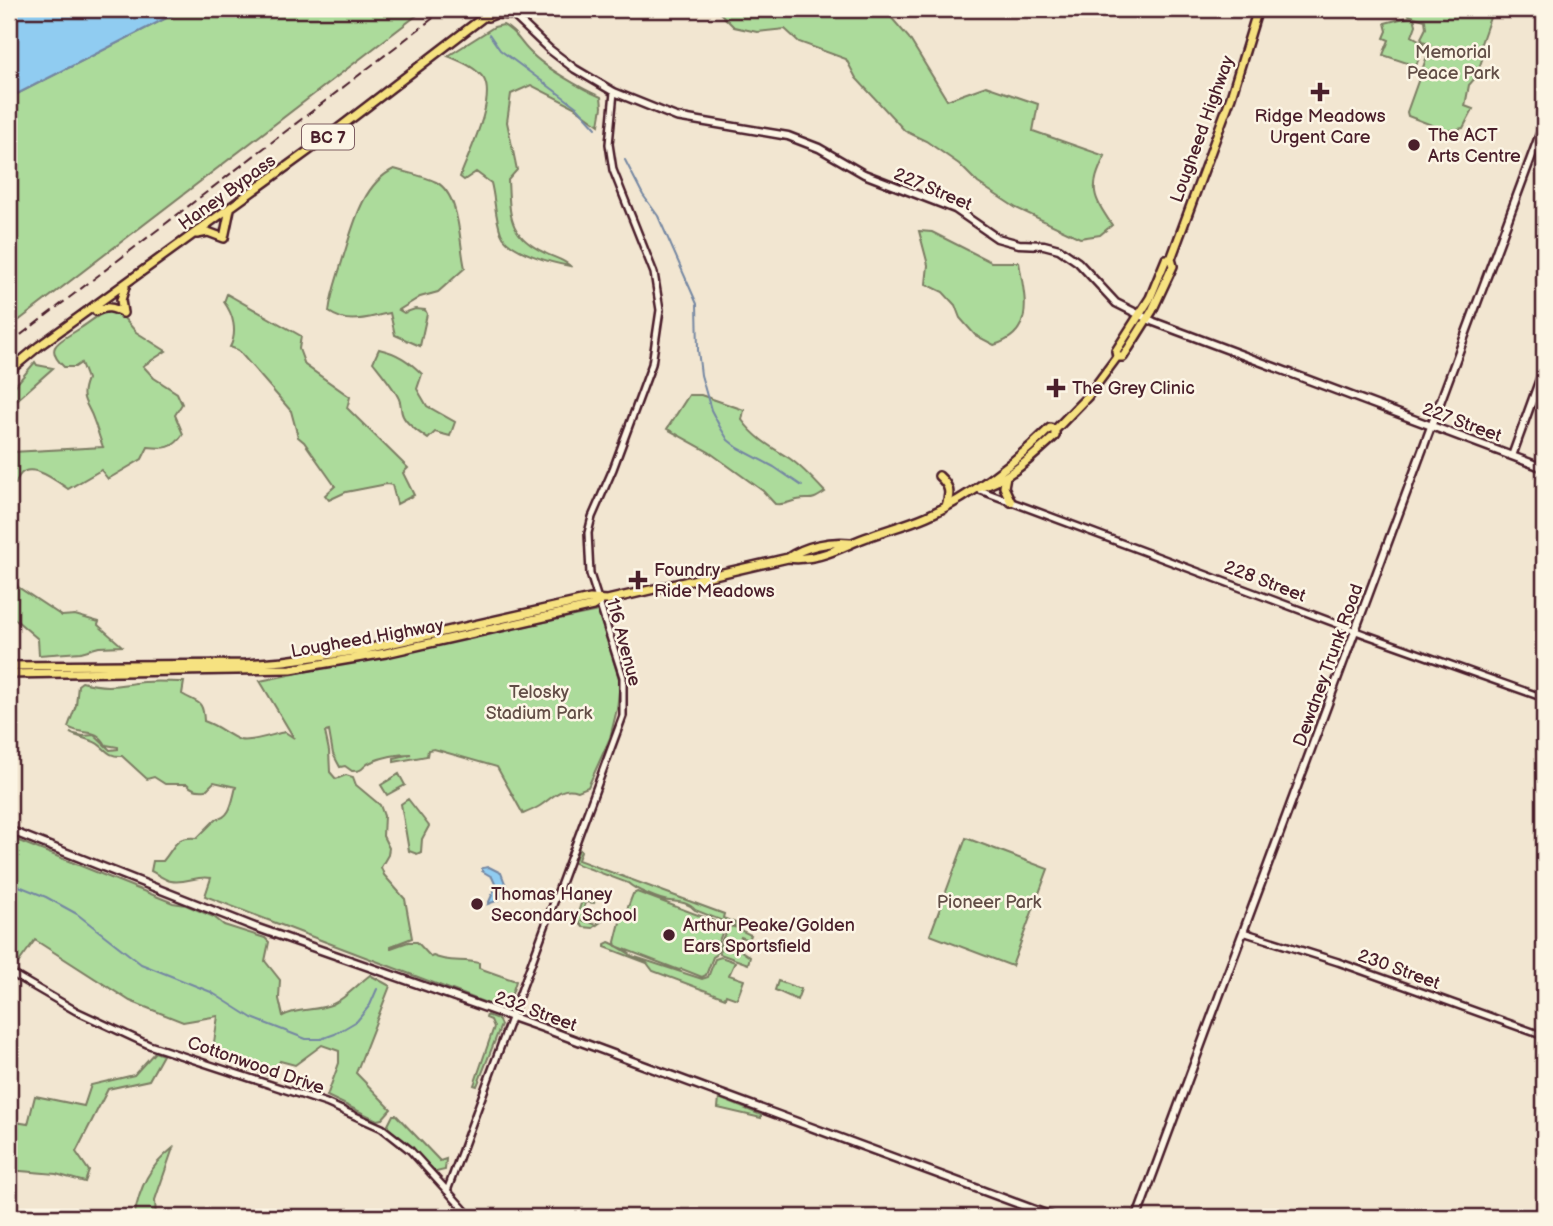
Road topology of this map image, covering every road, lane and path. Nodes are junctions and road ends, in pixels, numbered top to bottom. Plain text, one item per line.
1 (494, 9) edge
2 (508, 9) edge
3 (1258, 9) edge
4 (514, 12) edge
5 (484, 18) junction
6 (614, 92) junction
7 (1544, 123) edge
8 (230, 208) junction
9 (195, 234) junction
10 (126, 285) junction
11 (1143, 317) junction
12 (74, 323) junction
13 (1544, 369) edge
14 (9, 371) edge
15 (1431, 426) junction
16 (1055, 430) junction
17 (1512, 456) junction
18 (1544, 468) edge
19 (939, 476) dead end
20 (1006, 476) junction
21 (977, 489) junction
22 (1011, 502) junction
23 (946, 506) junction
24 (600, 601) junction
25 (1355, 631) junction
26 (9, 666) edge
27 (9, 674) edge
28 (1544, 698) edge
29 (9, 830) edge
30 (1243, 932) junction
31 (9, 972) edge
32 (511, 1017) junction
33 (1544, 1036) edge
34 (447, 1191) junction
35 (471, 1217) edge
36 (1054, 1217) edge
37 (1137, 1217) edge

1 - 5 main road, Haney Bypass / BC 7
2 - 4 main road, 227 Street
3 - 11 main road, Lougheed Highway
4 - 5 main road
4 - 6 main road, 227 Street
5 - 8 main road, Haney Bypass / BC 7
6 - 11 main road, 227 Street
6 - 24 street, 116 Avenue
7 - 15 main road, Dewdney Trunk Road
8 - 9 main road, Haney Bypass / BC 7
8 - 9 main road
9 - 10 main road, Haney Bypass / BC 7
10 - 12 main road, Haney Bypass / BC 7
10 - 12 main road
11 - 15 main road, 227 Street
11 - 16 main road, Lougheed Highway
12 - 14 main road, Haney Bypass / BC 7
13 - 17 main road
15 - 17 main road, 227 Street
15 - 25 main road, Dewdney Trunk Road
16 - 20 main road, Lougheed Highway
16 - 21 main road, Lougheed Highway
17 - 18 main road, 227 Street
19 - 23 main road
20 - 21 main road, Lougheed Highway
20 - 22 main road
21 - 22 street, 228 Street
21 - 23 main road, Lougheed Highway
22 - 25 street, 228 Street
23 - 24 main road, Lougheed Highway
24 - 26 main road, Lougheed Highway
24 - 27 main road, Lougheed Highway
24 - 32 street, 116 Avenue
25 - 28 street, 228 Street
25 - 30 main road, Dewdney Trunk Road
29 - 32 main road, 232 Street
30 - 33 street, 230 Street
30 - 37 main road, Dewdney Trunk Road
31 - 34 street, Cottonwood Drive
32 - 34 street, 116 Avenue
32 - 36 main road, 232 Street
34 - 35 street, Cottonwood Drive

